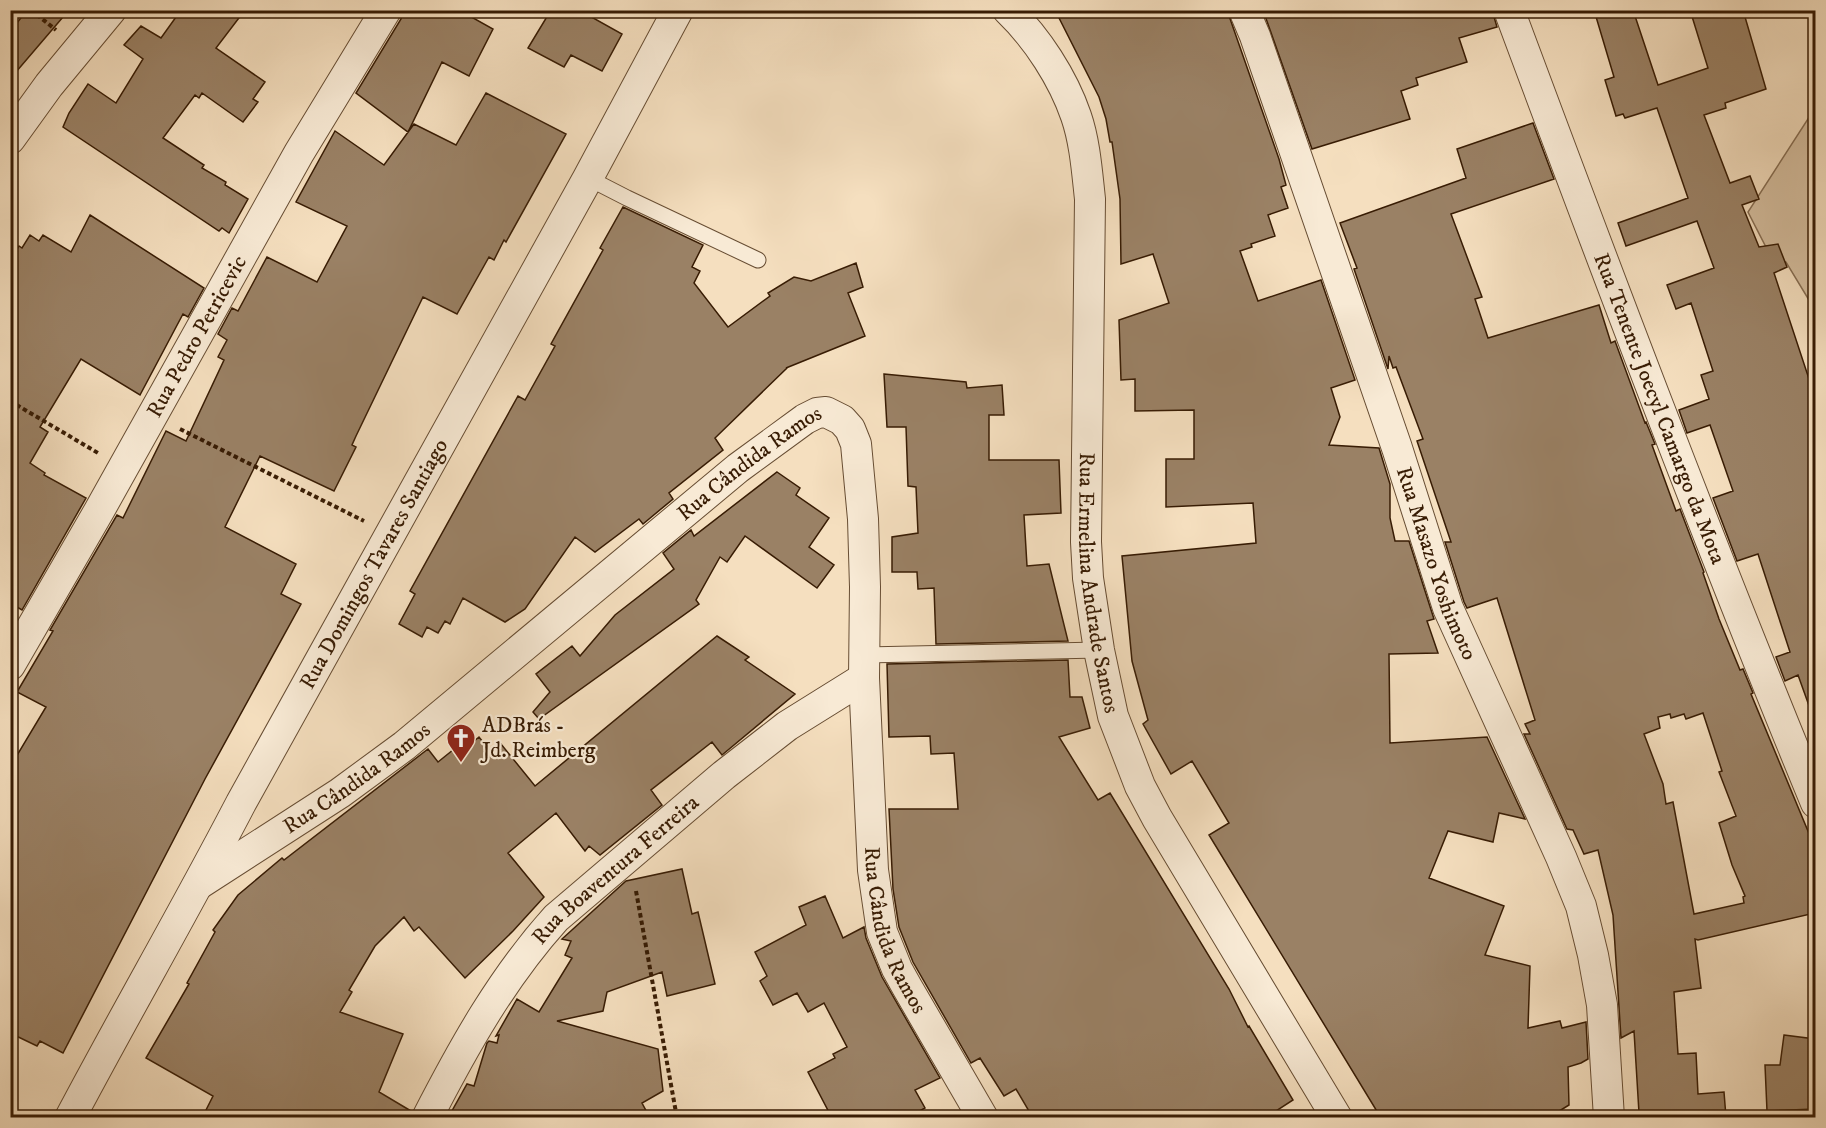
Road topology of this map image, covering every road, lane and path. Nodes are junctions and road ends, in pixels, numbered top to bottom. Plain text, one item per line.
1 (111, 10) edge
2 (386, 10) edge
3 (678, 10) edge
4 (1008, 10) edge
5 (1244, 10) edge
6 (1509, 10) edge
7 (10, 139) edge
8 (588, 178) junction
9 (758, 260) dead end
10 (10, 401) edge
11 (152, 416) junction
12 (123, 468) junction
13 (391, 534) junction
14 (1099, 650) junction
15 (10, 665) edge
16 (865, 666) junction
17 (1815, 803) edge
18 (628, 858) junction
19 (199, 884) junction
20 (70, 1118) edge
21 (427, 1118) edge
22 (677, 1118) edge
23 (983, 1118) edge
24 (1336, 1118) edge
25 (1610, 1118) edge

1 - 7 street
2 - 11 street, Rua Pedro Petricevic
3 - 8 street, Rua Domingos Tavares Santiago
4 - 14 street, Rua Ermelina Andrade Santos
5 - 25 street, Rua Masazo Yoshimoto
6 - 17 street, Rua Tenente Joecyl Camargo da Mota
8 - 9 lane
8 - 13 street, Rua Domingos Tavares Santiago
10 - 12 path
11 - 12 street, Rua Pedro Petricevic
11 - 13 path
12 - 15 street, Rua Pedro Petricevic
13 - 19 street, Rua Domingos Tavares Santiago
14 - 16 lane
14 - 24 street, Rua Ermelina Andrade Santos
16 - 18 street, Rua Boaventura Ferreira
16 - 19 street, Rua Cândida Ramos
16 - 23 street, Rua Cândida Ramos
18 - 21 street, Rua Boaventura Ferreira
18 - 22 path
19 - 20 street, Rua Domingos Tavares Santiago

